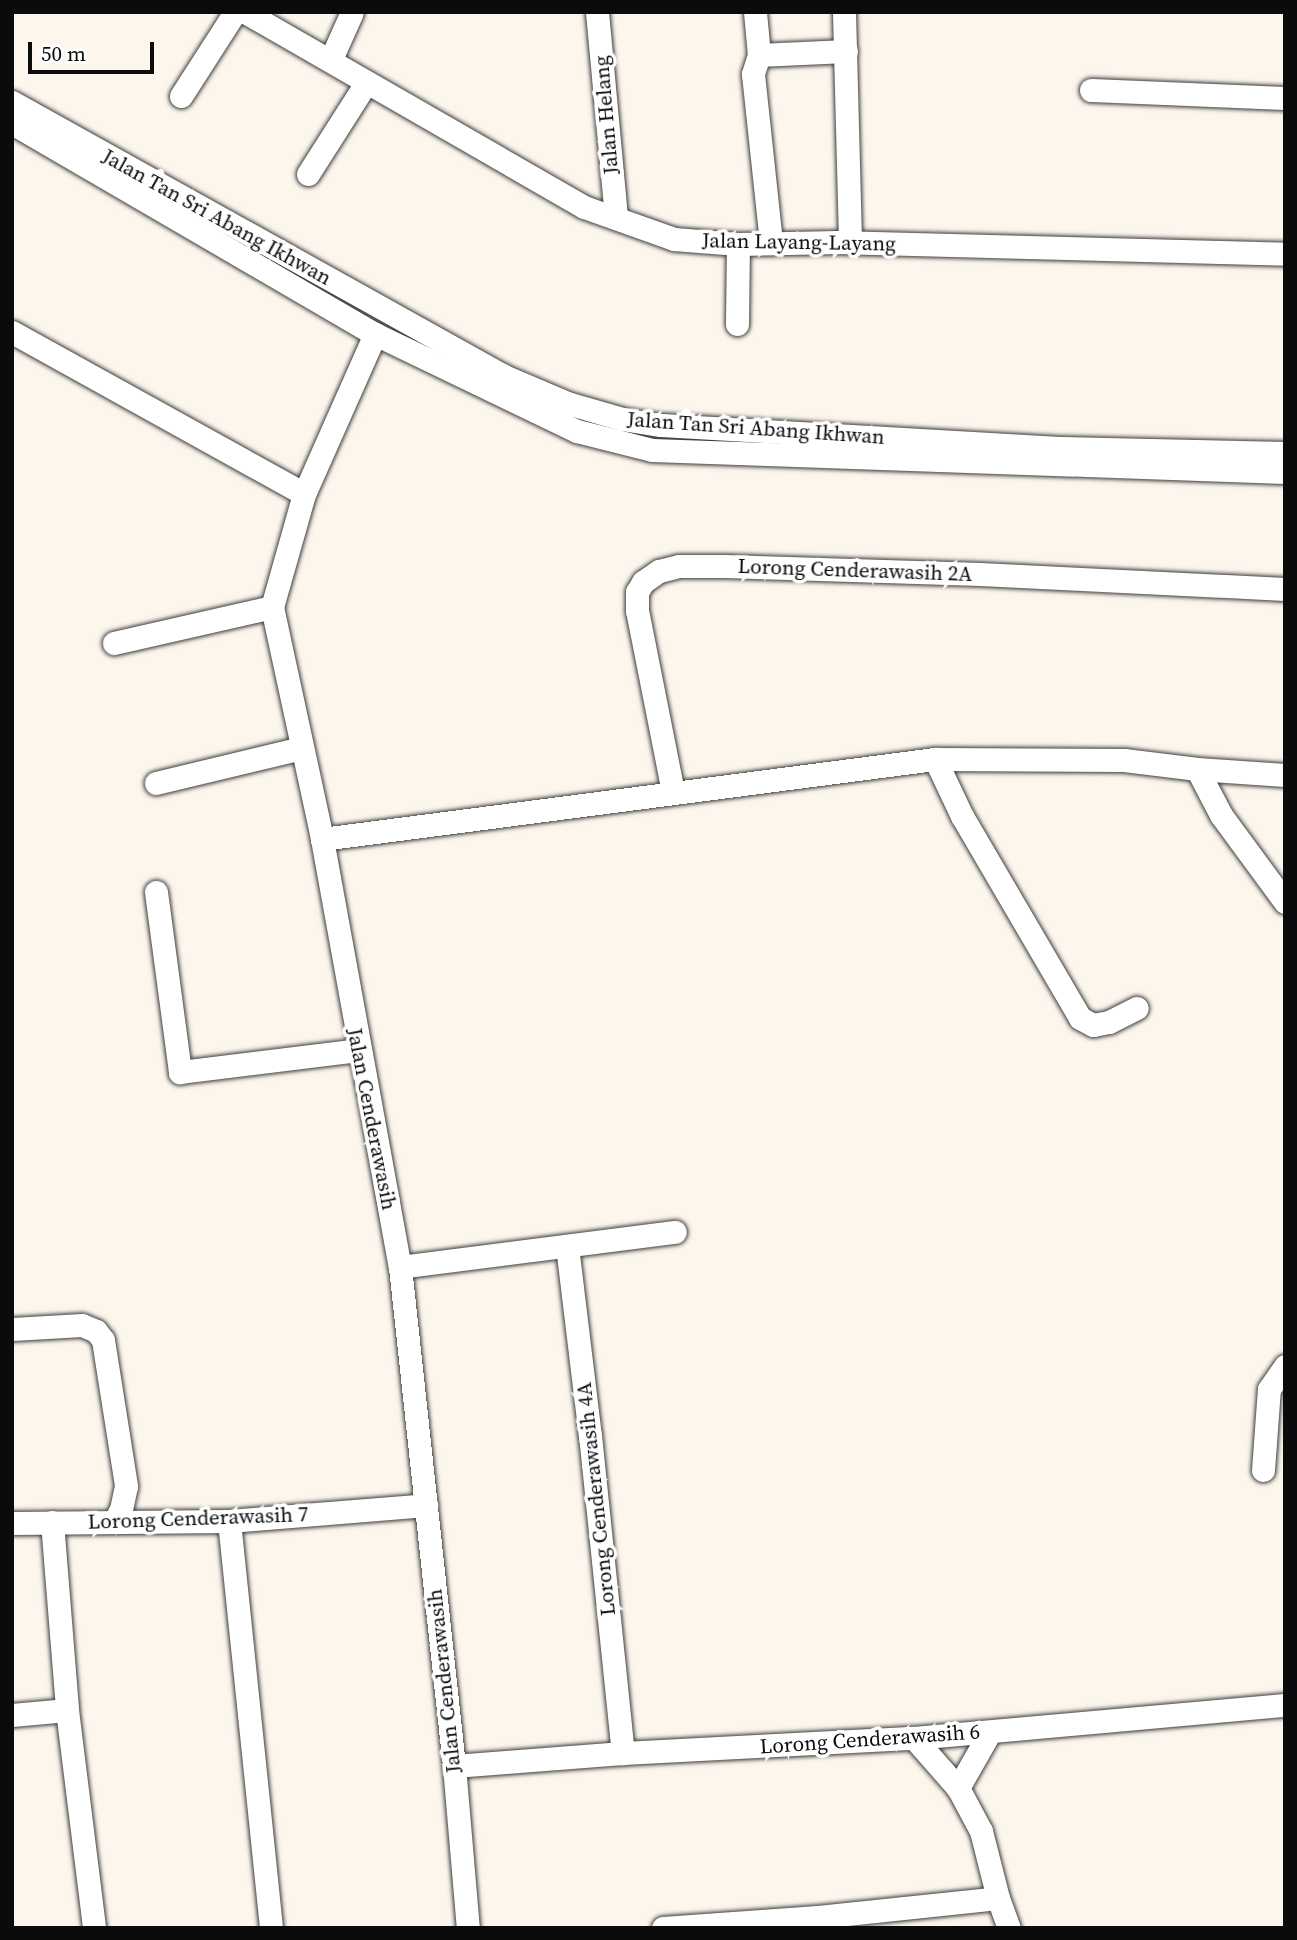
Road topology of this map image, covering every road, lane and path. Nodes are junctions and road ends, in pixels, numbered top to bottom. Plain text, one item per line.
1 (235, 12) edge
2 (245, 12) edge
3 (352, 12) edge
4 (597, 12) edge
5 (755, 12) edge
6 (844, 12) edge
7 (846, 51) junction
8 (759, 55) junction
9 (331, 59) junction
10 (366, 83) junction
11 (1091, 90) dead end
12 (181, 96) dead end
13 (1285, 98) edge
14 (12, 103) edge
15 (12, 123) edge
16 (308, 174) dead end
17 (616, 217) junction
18 (771, 242) junction
19 (850, 242) junction
20 (738, 244) junction
21 (1285, 254) edge
22 (737, 324) dead end
23 (12, 332) edge
24 (375, 334) junction
25 (1285, 453) edge
26 (1285, 472) edge
27 (304, 494) junction
28 (1285, 589) edge
29 (272, 607) junction
30 (114, 643) dead end
31 (302, 748) junction
32 (935, 759) junction
33 (1197, 769) junction
34 (1285, 775) edge
35 (156, 783) dead end
36 (673, 792) junction
37 (322, 839) junction
38 (156, 892) dead end
39 (1285, 902) edge
40 (1137, 1008) dead end
41 (359, 1050) junction
42 (676, 1232) dead end
43 (567, 1246) junction
44 (400, 1267) junction
45 (12, 1329) edge
46 (1285, 1366) edge
47 (1263, 1470) dead end
48 (426, 1505) junction
49 (115, 1521) junction
50 (229, 1521) junction
51 (52, 1522) junction
52 (12, 1523) edge
53 (1285, 1705) edge
54 (67, 1710) junction
55 (12, 1716) edge
56 (990, 1732) junction
57 (914, 1738) junction
58 (623, 1753) junction
59 (454, 1766) junction
60 (958, 1788) junction
61 (998, 1898) junction
62 (94, 1928) edge
63 (271, 1928) edge
64 (468, 1928) edge
65 (663, 1928) edge
66 (1009, 1928) edge

1 - 12 street
2 - 9 street, Jalan Layang-Layang
3 - 9 street
4 - 17 street, Jalan Helang
5 - 8 street
6 - 7 street
7 - 8 street
7 - 19 street
8 - 18 street
9 - 10 street, Jalan Layang-Layang
10 - 16 street
10 - 17 street, Jalan Layang-Layang
11 - 13 street
14 - 25 street, Jalan Tan Sri Abang Ikhwan
15 - 24 street, Jalan Tan Sri Abang Ikhwan
17 - 20 street, Jalan Layang-Layang
18 - 19 street, Jalan Layang-Layang
18 - 20 street, Jalan Layang-Layang
19 - 21 street, Jalan Layang-Layang
20 - 22 street
23 - 27 street
24 - 26 street, Jalan Tan Sri Abang Ikhwan
24 - 27 street, Jalan Cenderawasih
27 - 29 street, Jalan Cenderawasih
28 - 36 street, Lorong Cenderawasih 2A
29 - 30 street
29 - 31 street, Jalan Cenderawasih
31 - 35 street
31 - 37 street, Jalan Cenderawasih
32 - 33 street
32 - 36 street
32 - 40 street
33 - 34 street
33 - 39 street
36 - 37 street
37 - 41 street, Jalan Cenderawasih
38 - 41 street
41 - 44 street, Jalan Cenderawasih
42 - 43 street
43 - 44 street
43 - 58 street, Lorong Cenderawasih 4A
44 - 48 street, Jalan Cenderawasih
45 - 49 street
46 - 47 street
48 - 50 street, Lorong Cenderawasih 7
48 - 59 street, Jalan Cenderawasih
49 - 50 street, Lorong Cenderawasih 7
49 - 51 street, Lorong Cenderawasih 7
50 - 63 street
51 - 52 street, Lorong Cenderawasih 7
51 - 54 street
53 - 56 street, Lorong Cenderawasih 6
54 - 55 street
54 - 62 street
56 - 57 street, Lorong Cenderawasih 6
56 - 60 street
57 - 58 street, Lorong Cenderawasih 6
57 - 60 street
58 - 59 street, Lorong Cenderawasih 6
59 - 64 street, Jalan Cenderawasih
60 - 61 street
61 - 65 street
61 - 66 street

